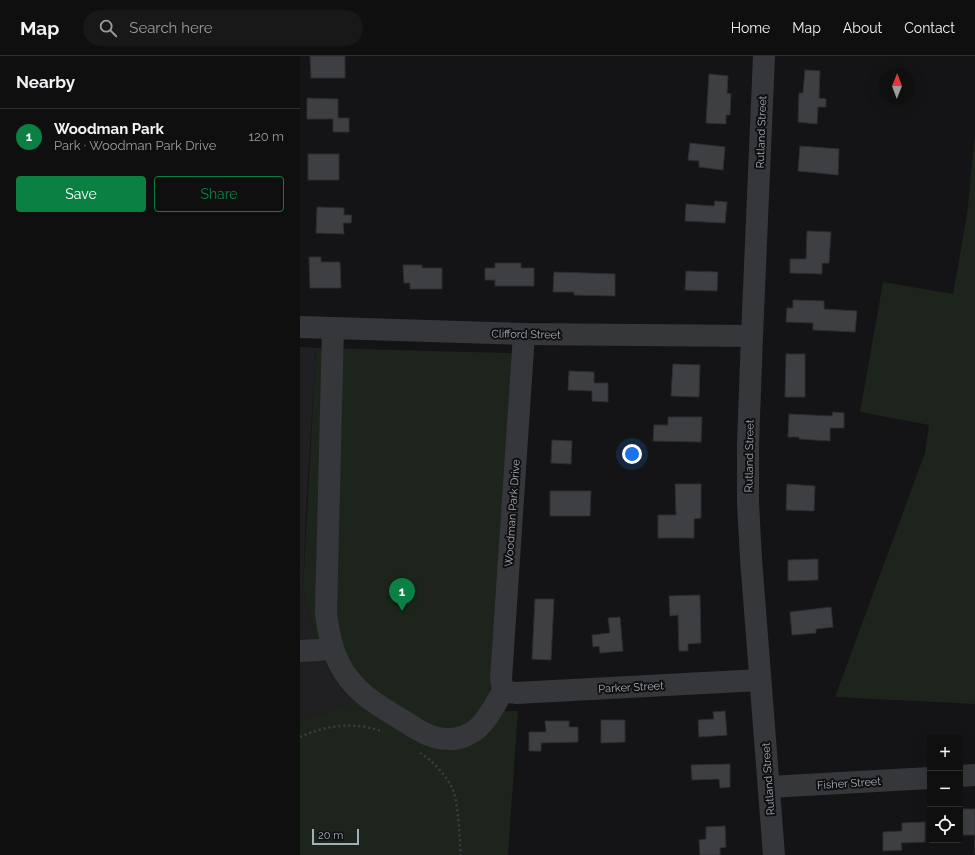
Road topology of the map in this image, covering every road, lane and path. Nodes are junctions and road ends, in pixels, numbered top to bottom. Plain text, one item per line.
1 (764, 56) edge
2 (300, 327) edge
3 (333, 328) junction
4 (524, 334) junction
5 (752, 336) junction
6 (333, 649) junction
7 (300, 651) edge
8 (760, 680) junction
9 (503, 691) junction
10 (387, 734) dead end
11 (300, 737) edge
12 (418, 752) dead end
13 (975, 775) edge
14 (963, 776) edge
15 (927, 778) edge
16 (768, 787) junction
17 (462, 855) edge
18 (774, 855) edge

1 - 5 street, Rutland Street
2 - 3 street, Clifford Street
3 - 4 street, Clifford Street
3 - 6 street
4 - 5 street, Clifford Street
4 - 9 street, Woodman Park Drive
5 - 8 street, Rutland Street
6 - 7 street
6 - 9 street
8 - 9 street, Parker Street
8 - 16 street, Rutland Street
10 - 11 path
12 - 17 path
13 - 14 street
15 - 16 street, Fisher Street
16 - 18 street, Rutland Street

